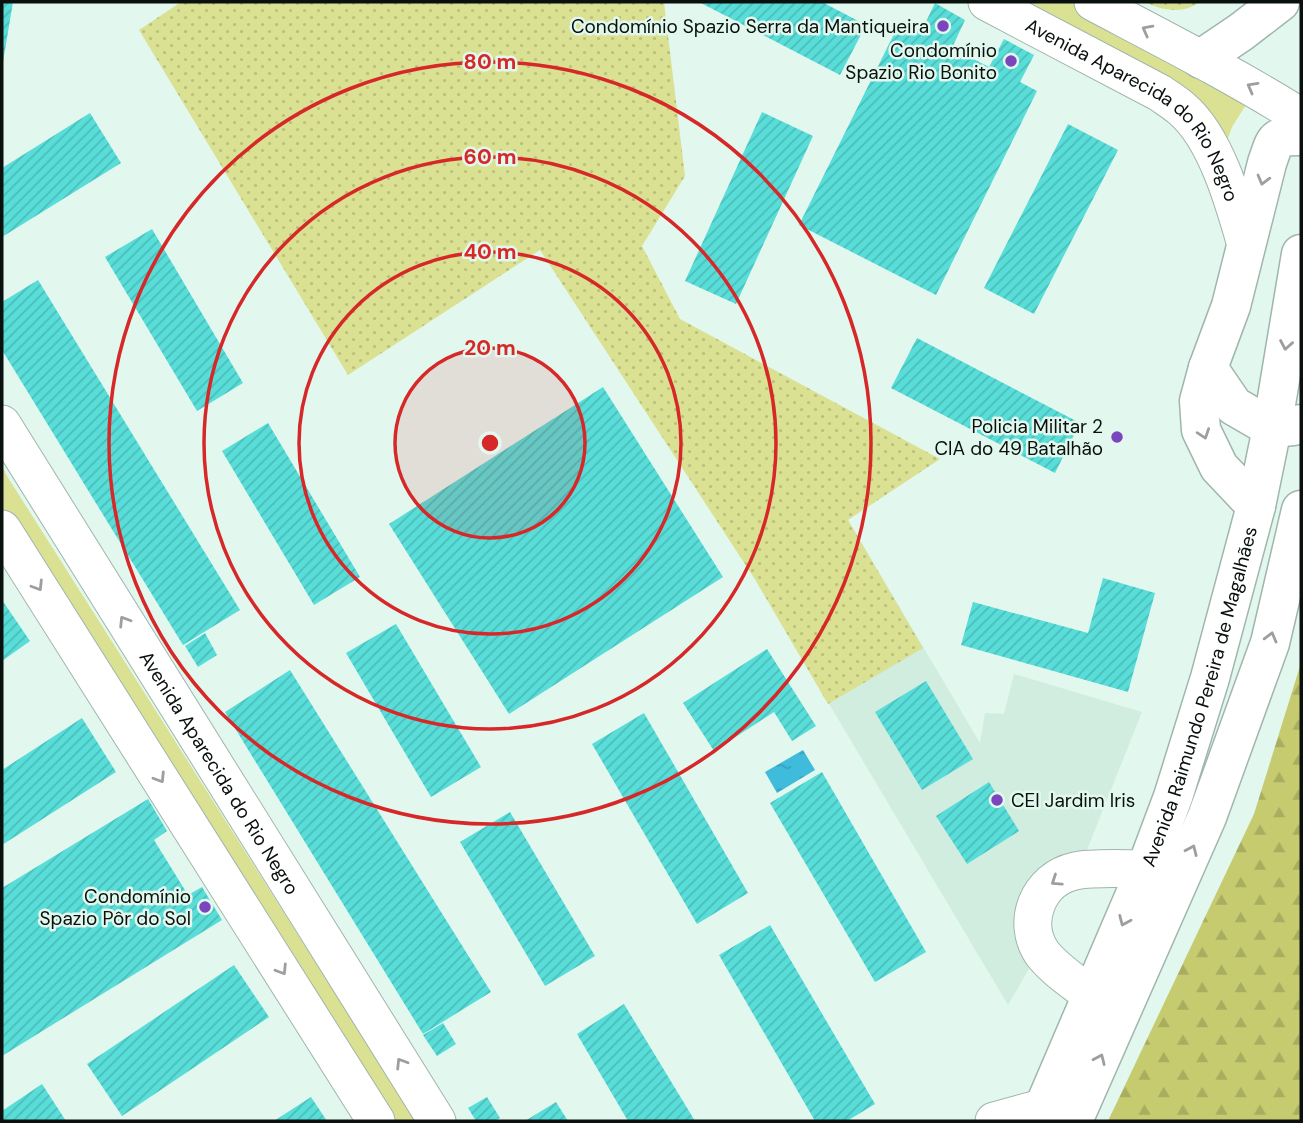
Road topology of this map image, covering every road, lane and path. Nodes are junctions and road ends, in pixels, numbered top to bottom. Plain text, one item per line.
1 (987, 2) edge
2 (1093, 2) edge
3 (1280, 2) edge
4 (1201, 59) junction
5 (1301, 117) edge
6 (1301, 136) edge
7 (1246, 245) junction
8 (1301, 254) edge
9 (1208, 368) junction
10 (2, 424) edge
11 (1287, 426) edge
12 (1256, 506) junction
13 (1301, 510) edge
14 (2, 528) edge
15 (1146, 869) junction
16 (1092, 996) junction
17 (1052, 1116) edge
18 (376, 1121) edge
19 (437, 1121) edge
20 (994, 1121) edge

1 - 7 street, Avenida Aparecida do Rio Negro
4 -> 2 street
3 - 4 main road
5 -> 4 street
6 -> 7 main road
7 - 9 main road
8 -> 11 main road, Avenida Raimundo Pereira de Magalhães
9 - 11 main road
9 -> 12 main road
19 -> 10 street, Avenida Aparecida do Rio Negro
11 - 12 main road, Avenida Raimundo Pereira de Magalhães
12 - 15 main road, Avenida Raimundo Pereira de Magalhães
17 -> 13 main road, Avenida Raimundo Pereira de Magalhães
14 -> 18 street
15 -> 16 main road, Avenida Raimundo Pereira de Magalhães
15 -> 16 street
16 - 17 main road, Avenida Raimundo Pereira de Magalhães
17 - 20 street

